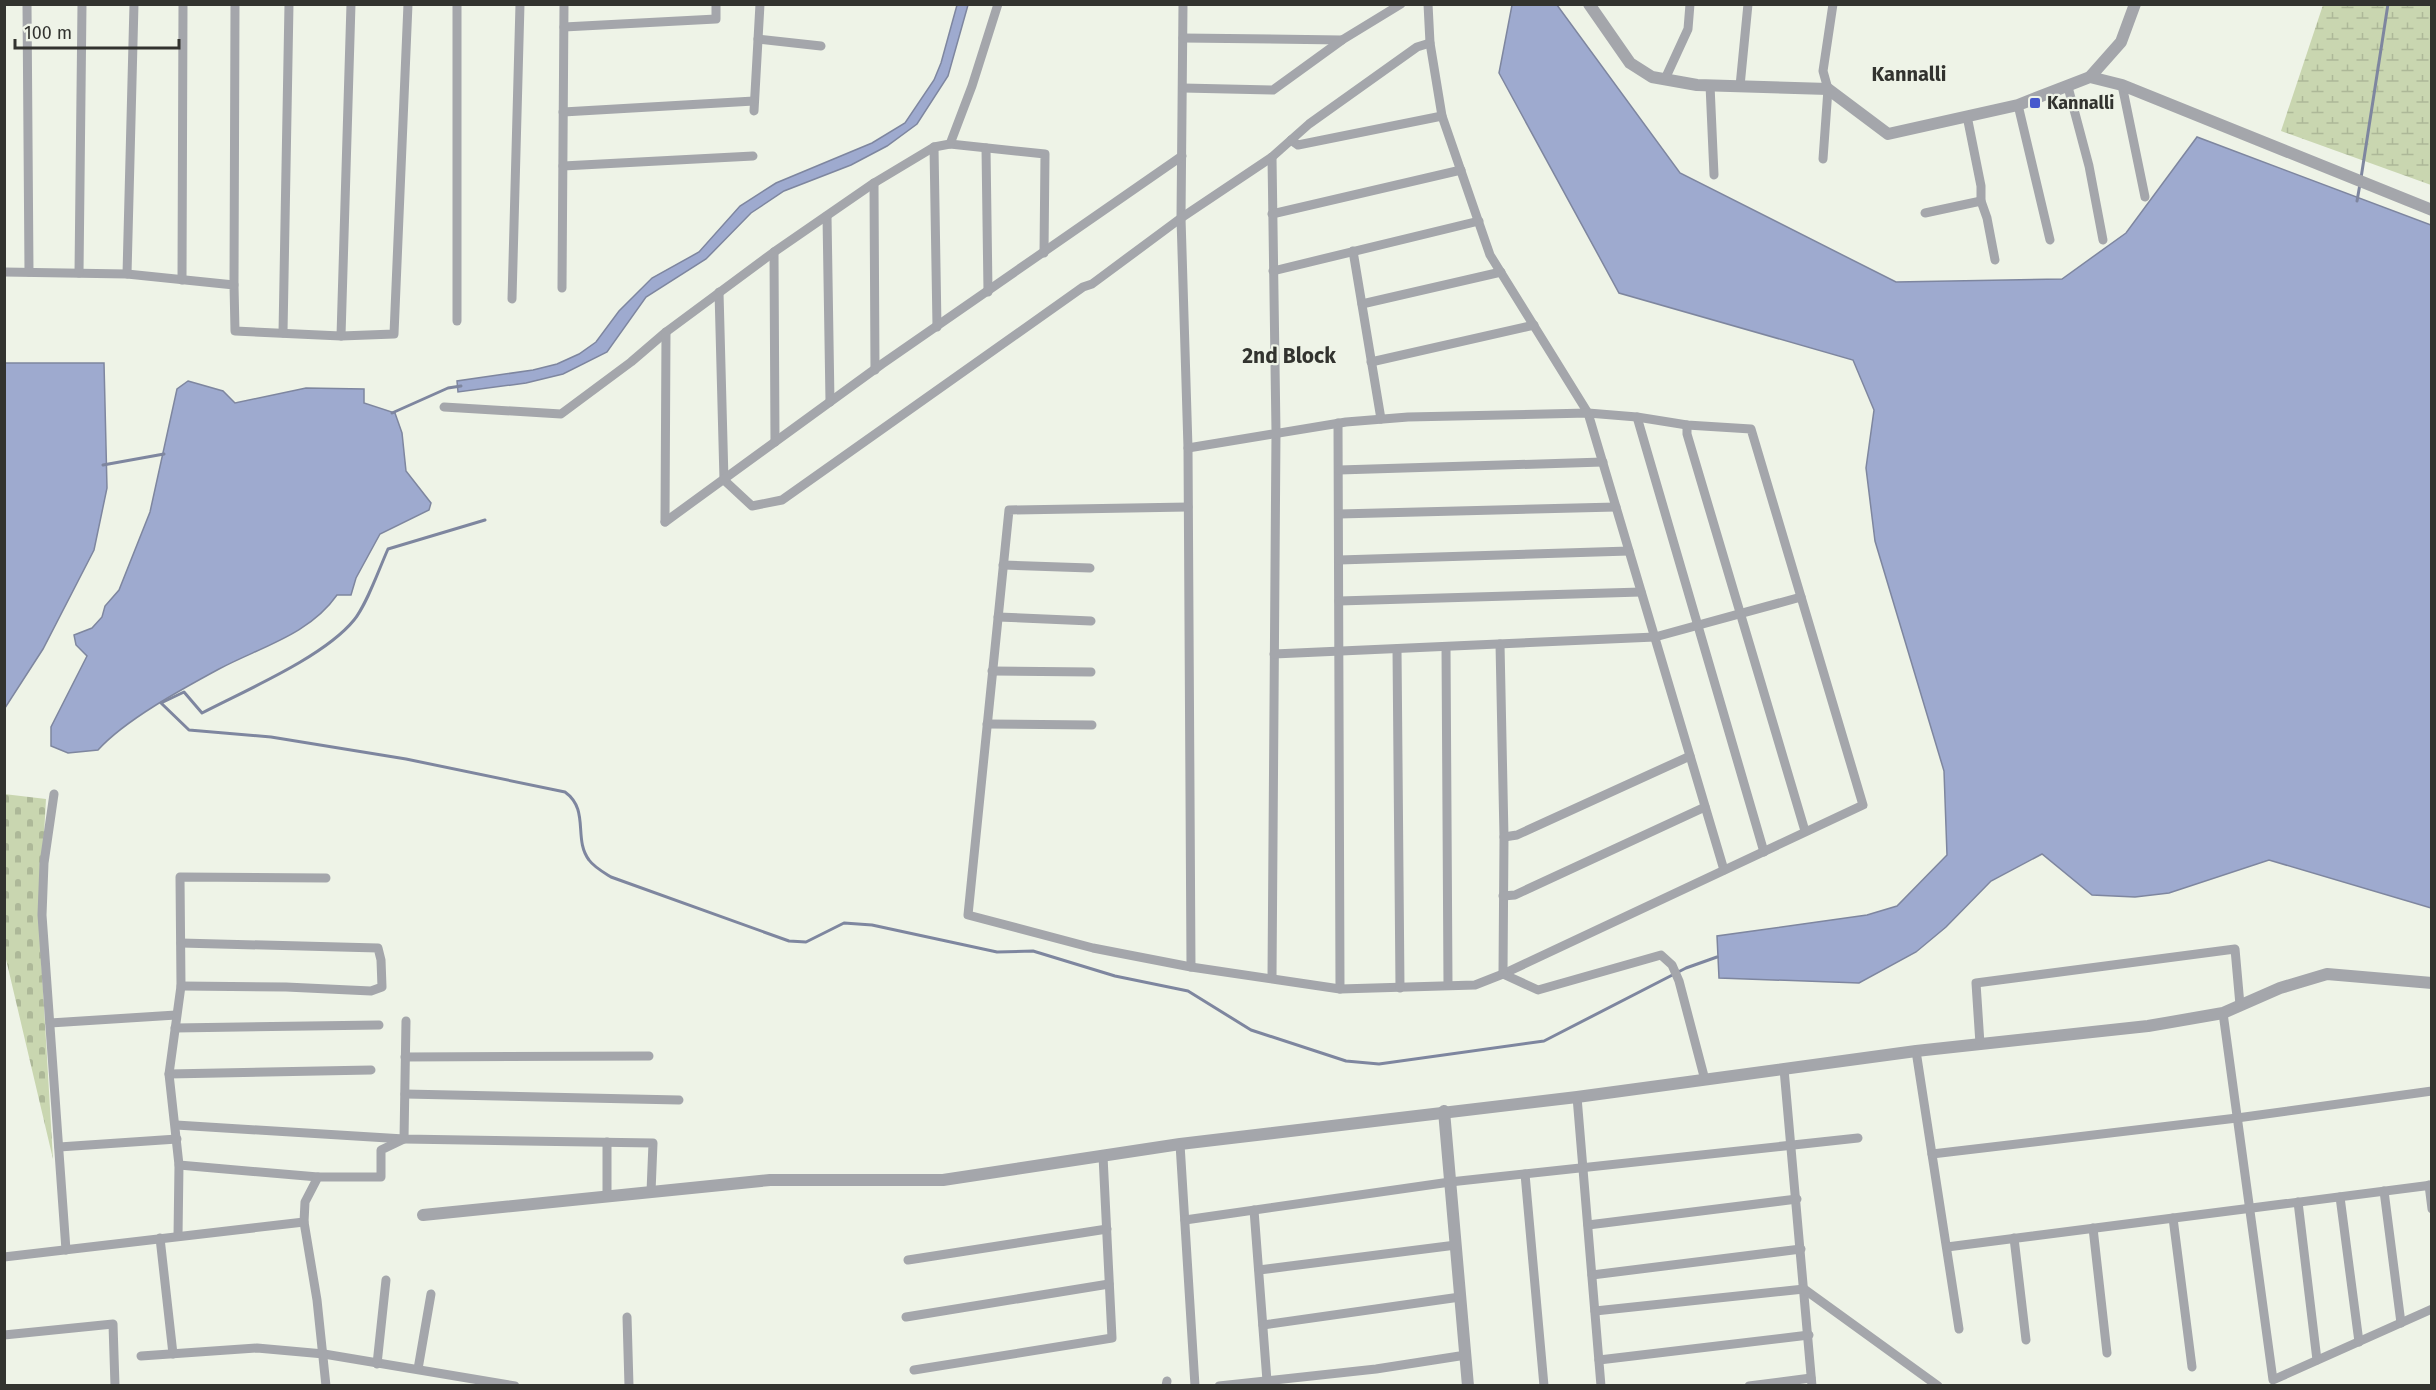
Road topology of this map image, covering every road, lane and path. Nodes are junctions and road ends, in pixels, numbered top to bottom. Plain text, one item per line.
1 (27, 4) edge
2 (82, 4) edge
3 (134, 4) edge
4 (183, 4) edge
5 (235, 4) edge
6 (289, 4) edge
7 (351, 4) edge
8 (408, 4) edge
9 (457, 4) edge
10 (520, 4) edge
11 (564, 4) edge
12 (716, 4) edge
13 (760, 4) edge
14 (998, 4) edge
15 (1183, 4) edge
16 (1401, 4) edge
17 (1428, 4) edge
18 (1589, 4) edge
19 (1690, 4) edge
20 (1748, 4) edge
21 (1833, 4) edge
22 (2135, 4) edge
23 (564, 27) junction
24 (758, 39) junction
25 (1183, 39) junction
26 (1342, 40) junction
27 (1430, 43) junction
28 (821, 45) dead end
29 (2090, 77) junction
30 (1665, 79) junction
31 (1710, 85) junction
32 (1740, 86) junction
33 (2122, 86) junction
34 (2068, 87) junction
35 (1182, 88) junction
36 (1828, 89) junction
37 (754, 101) junction
38 (2018, 105) junction
39 (754, 111) dead end
40 (563, 112) junction
41 (1442, 116) junction
42 (1967, 116) junction
43 (1291, 140) junction
44 (950, 144) junction
45 (934, 147) junction
46 (986, 148) junction
47 (753, 156) dead end
48 (1182, 156) junction
49 (1272, 157) junction
50 (1822, 159) dead end
51 (563, 165) junction
52 (1461, 170) junction
53 (1714, 175) dead end
54 (874, 183) junction
55 (2145, 197) dead end
56 (1981, 201) junction
57 (2432, 210) edge
58 (1925, 213) dead end
59 (1272, 214) junction
60 (827, 216) junction
61 (1181, 218) junction
62 (1479, 221) junction
63 (2050, 240) dead end
64 (2103, 240) dead end
65 (1353, 251) junction
66 (774, 252) junction
67 (1044, 253) junction
68 (1995, 260) dead end
69 (1273, 271) junction
70 (4, 272) edge
71 (29, 272) junction
72 (1501, 272) junction
73 (79, 273) junction
74 (128, 274) junction
75 (182, 280) junction
76 (234, 285) junction
77 (562, 288) dead end
78 (720, 292) junction
79 (988, 292) junction
80 (512, 299) dead end
81 (1362, 303) junction
82 (457, 321) dead end
83 (1534, 325) junction
84 (937, 327) junction
85 (666, 332) junction
86 (283, 333) junction
87 (340, 336) junction
88 (1371, 363) junction
89 (875, 370) junction
90 (830, 402) junction
91 (444, 407) dead end
92 (1588, 413) junction
93 (1637, 417) junction
94 (1381, 419) junction
95 (1338, 423) junction
96 (1687, 425) junction
97 (1276, 432) junction
98 (775, 442) junction
99 (1188, 448) junction
100 (1603, 462) junction
101 (1339, 470) junction
102 (724, 480) junction
103 (1188, 507) junction
104 (1616, 507) junction
105 (1339, 514) junction
106 (1629, 551) junction
107 (1339, 560) junction
108 (1003, 565) junction
109 (1090, 568) dead end
110 (1641, 592) junction
111 (1801, 597) junction
112 (1339, 601) junction
113 (1739, 614) junction
114 (998, 617) junction
115 (1091, 621) dead end
116 (1698, 625) junction
117 (1655, 638) junction
118 (1500, 644) junction
119 (1446, 647) junction
120 (1397, 649) junction
121 (1339, 651) junction
122 (1274, 654) junction
123 (992, 671) junction
124 (1091, 672) dead end
125 (987, 724) junction
126 (1092, 725) dead end
127 (1690, 756) junction
128 (54, 794) dead end
129 (1705, 807) junction
130 (1805, 831) junction
131 (1504, 837) junction
132 (1764, 852) junction
133 (1724, 870) junction
134 (326, 878) dead end
135 (1503, 896) junction
136 (181, 943) junction
137 (1191, 967) junction
138 (1503, 974) junction
139 (1272, 978) junction
140 (2432, 983) edge
141 (1448, 985) junction
142 (181, 986) junction
143 (1340, 988) junction
144 (1400, 988) junction
145 (2240, 1005) junction
146 (2223, 1013) junction
147 (177, 1015) junction
148 (406, 1021) dead end
149 (50, 1023) junction
150 (379, 1025) dead end
151 (175, 1028) junction
152 (1980, 1044) junction
153 (1916, 1051) junction
154 (405, 1056) junction
155 (649, 1056) dead end
156 (1784, 1069) junction
157 (371, 1070) dead end
158 (169, 1074) junction
159 (1706, 1080) junction
160 (2432, 1090) edge
161 (405, 1094) junction
162 (1576, 1097) junction
163 (680, 1100) dead end
164 (1444, 1111) junction
165 (2237, 1118) junction
166 (176, 1125) junction
167 (1858, 1138) dead end
168 (177, 1139) junction
169 (404, 1139) junction
170 (607, 1142) junction
171 (1180, 1144) junction
172 (1792, 1145) junction
173 (59, 1147) junction
174 (1932, 1154) junction
175 (1103, 1156) junction
176 (179, 1165) junction
177 (1583, 1167) junction
178 (1525, 1174) junction
179 (318, 1177) junction
180 (1450, 1182) junction
181 (2430, 1185) edge
182 (2384, 1191) junction
183 (651, 1192) junction
184 (607, 1197) junction
185 (2340, 1197) junction
186 (1797, 1199) junction
187 (2298, 1202) junction
188 (2250, 1208) junction
189 (2432, 1209) edge
190 (1254, 1210) junction
191 (423, 1215) dead end
192 (2173, 1218) junction
193 (1185, 1220) junction
194 (304, 1222) junction
195 (1588, 1225) junction
196 (2093, 1228) junction
197 (1107, 1229) junction
198 (178, 1236) junction
199 (160, 1238) junction
200 (2014, 1238) junction
201 (1456, 1245) junction
202 (1947, 1247) junction
203 (1801, 1249) junction
204 (66, 1250) junction
205 (4, 1257) edge
206 (908, 1260) dead end
207 (1258, 1270) junction
208 (1592, 1275) junction
209 (386, 1280) dead end
210 (1109, 1284) junction
211 (1804, 1289) junction
212 (431, 1294) dead end
213 (1460, 1297) junction
214 (2432, 1309) edge
215 (1595, 1311) junction
216 (627, 1317) dead end
217 (906, 1317) dead end
218 (2401, 1323) junction
219 (1263, 1325) junction
220 (1959, 1329) dead end
221 (4, 1335) edge
222 (1809, 1335) junction
223 (2026, 1340) dead end
224 (2359, 1341) junction
225 (2107, 1353) dead end
226 (173, 1354) junction
227 (324, 1354) junction
228 (1466, 1355) junction
229 (141, 1356) dead end
230 (1599, 1360) junction
231 (2317, 1360) junction
232 (377, 1364) junction
233 (2192, 1367) dead end
234 (418, 1369) junction
235 (914, 1370) dead end
236 (1267, 1381) junction
237 (1812, 1382) edge
238 (115, 1386) edge
239 (326, 1386) edge
240 (515, 1386) edge
241 (629, 1386) edge
242 (1195, 1386) edge
243 (1219, 1386) edge
244 (1468, 1386) edge
245 (1544, 1386) edge
246 (1601, 1386) edge
247 (1749, 1386) edge
248 (1938, 1386) edge

1 - 71 street
2 - 73 street
3 - 74 street
4 - 75 street
5 - 76 street
6 - 86 street
7 - 87 street
8 - 87 street
9 - 82 street
10 - 80 street
11 - 23 street
12 - 23 street
13 - 24 street
14 - 44 street
15 - 25 street
16 - 26 street
17 - 27 street
18 - 30 street
19 - 30 street
20 - 32 street
21 - 36 street
22 - 29 street
23 - 40 street
24 - 28 street
24 - 37 street
25 - 26 street
25 - 35 street
26 - 35 street
27 - 41 street
27 - 43 street
29 - 33 street
29 - 34 street
30 - 31 street
31 - 32 street
31 - 53 street
32 - 36 street
33 - 55 street
33 - 57 street
34 - 38 street
34 - 64 street
35 - 48 street
36 - 42 street
36 - 50 street
37 - 39 street
37 - 40 street
38 - 42 street
38 - 63 street
40 - 51 street
41 - 43 street
41 - 52 street
42 - 56 street
43 - 49 street
44 - 45 street
44 - 46 street
45 - 54 street
45 - 84 street
46 - 67 street
46 - 79 street
47 - 51 street
48 - 61 street
48 - 67 street
49 - 59 street
49 - 61 street
51 - 77 street
52 - 59 street
52 - 62 street
54 - 60 street
54 - 89 street
56 - 58 street
56 - 68 street
59 - 69 street
60 - 66 street
60 - 90 street
61 - 99 street
61 - 102 street
62 - 65 street
62 - 72 street
65 - 69 street
65 - 81 street
66 - 78 street
66 - 98 street
67 - 79 street
69 - 97 street
70 - 71 street
71 - 73 street
72 - 81 street
72 - 83 street
73 - 74 street
74 - 75 street
75 - 76 street
76 - 86 street
78 - 85 street
78 - 102 street
79 - 84 street
81 - 88 street
83 - 88 street
83 - 92 street
84 - 89 street
85 - 91 street
85 - 102 street
86 - 87 street
88 - 94 street
89 - 90 street
90 - 98 street
92 - 93 street
92 - 94 street
92 - 100 street
93 - 96 street
93 - 116 street
94 - 95 street
95 - 97 street
95 - 101 street
96 - 111 street
96 - 113 street
97 - 99 street
97 - 122 street
98 - 102 street
99 - 103 street
100 - 101 street
100 - 104 street
101 - 105 street
103 - 108 street
103 - 137 street
104 - 105 street
104 - 106 street
105 - 107 street
106 - 107 street
106 - 110 street
107 - 112 street
108 - 109 street
108 - 114 street
110 - 112 street
110 - 117 street
111 - 113 street
111 - 130 street
112 - 121 street
113 - 116 street
113 - 130 street
114 - 115 street
114 - 123 street
116 - 117 street
116 - 132 street
117 - 118 street
117 - 127 street
118 - 119 street
118 - 131 street
119 - 120 street
119 - 141 street
120 - 121 street
120 - 144 street
121 - 122 street
121 - 143 street
122 - 139 street
123 - 124 street
123 - 125 street
125 - 126 street
125 - 137 street
127 - 129 street
127 - 131 street
128 - 149 street
129 - 133 street
129 - 135 street
130 - 132 street
131 - 135 street
132 - 133 street
133 - 138 street
134 - 136 street
135 - 138 street
136 - 142 street
136 - 142 street
137 - 139 street
138 - 141 street
138 - 159 street
139 - 143 street
140 - 145 street
141 - 144 street
142 - 147 street
143 - 144 street
145 - 146 street
145 - 152 street
146 - 152 street
146 - 165 street
147 - 149 street
147 - 151 street
148 - 154 street
149 - 173 street
150 - 151 street
151 - 158 street
152 - 153 street
153 - 156 street
153 - 174 street
154 - 155 street
154 - 161 street
156 - 159 street
156 - 172 street
157 - 158 street
158 - 166 street
159 - 162 street
160 - 165 street
161 - 163 street
161 - 169 street
162 - 164 street
162 - 177 street
164 - 171 street
164 - 180 street
165 - 174 street
165 - 188 street
166 - 168 street
166 - 169 street
167 - 172 street
168 - 173 street
168 - 176 street
169 - 170 street
169 - 179 street
170 - 183 street
170 - 184 street
171 - 175 street
171 - 193 street
172 - 177 street
172 - 186 street
173 - 204 street
174 - 202 street
175 - 183 street
175 - 197 street
176 - 179 street
176 - 198 street
177 - 178 street
177 - 195 street
178 - 180 street
178 - 245 street
179 - 194 street
180 - 190 street
180 - 201 street
181 - 182 street
181 - 189 street
182 - 185 street
182 - 218 street
183 - 184 street
184 - 191 street
185 - 187 street
185 - 224 street
186 - 195 street
186 - 203 street
187 - 188 street
187 - 231 street
188 - 192 street
188 - 231 street
190 - 193 street
190 - 207 street
192 - 196 street
192 - 233 street
193 - 242 street
194 - 198 street
194 - 227 street
195 - 208 street
196 - 200 street
196 - 225 street
197 - 206 street
197 - 210 street
198 - 199 street
199 - 204 street
199 - 226 street
200 - 202 street
200 - 223 street
201 - 207 street
201 - 213 street
202 - 220 street
203 - 208 street
203 - 211 street
204 - 205 street
207 - 219 street
208 - 215 street
209 - 232 street
210 - 217 street
210 - 235 street
211 - 215 street
211 - 222 street
211 - 248 street
212 - 234 street
213 - 219 street
213 - 228 street
214 - 218 street
215 - 230 street
216 - 241 street
218 - 224 street
219 - 236 street
221 - 238 street
222 - 230 street
222 - 237 street
224 - 231 street
226 - 227 street
226 - 229 street
227 - 232 street
227 - 239 street
228 - 236 street
228 - 244 street
230 - 246 street
232 - 234 street
234 - 240 street
236 - 243 street
237 - 247 street

